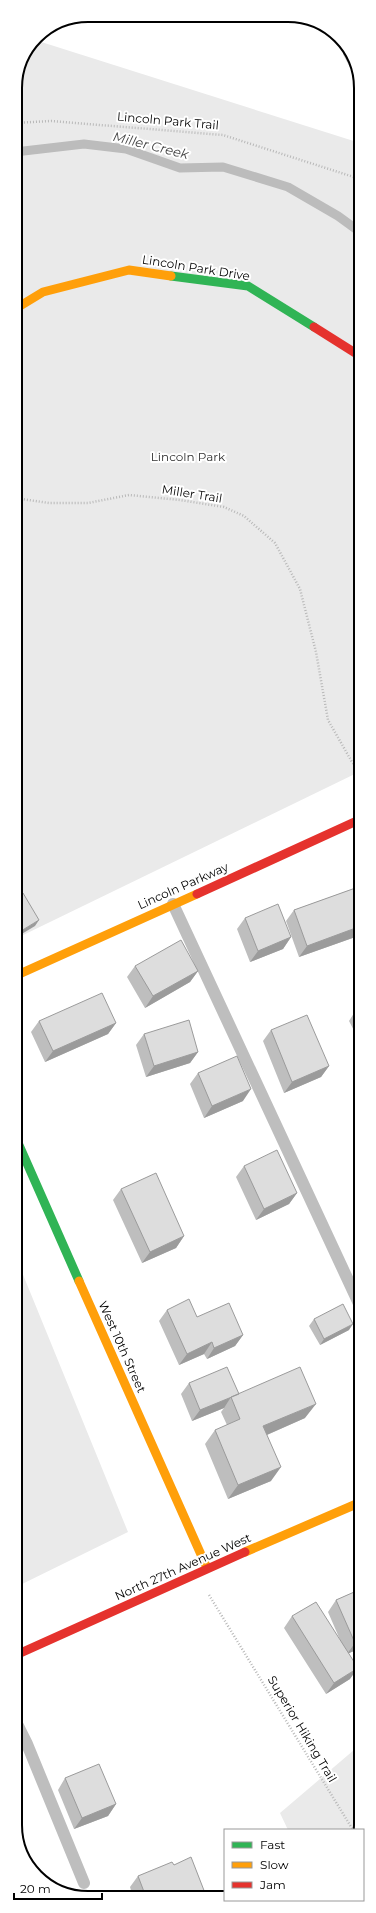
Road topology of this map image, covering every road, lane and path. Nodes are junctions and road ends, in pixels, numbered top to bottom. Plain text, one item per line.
1 (22, 123) edge
2 (354, 177) edge
3 (22, 305) edge
4 (354, 352) edge
5 (22, 499) edge
6 (354, 764) edge
7 (354, 822) edge
8 (173, 904) junction
9 (22, 973) edge
10 (22, 1152) edge
11 (354, 1293) edge
12 (354, 1505) edge
13 (207, 1568) junction
14 (236, 1638) dead end
15 (22, 1652) edge
16 (22, 1734) edge
17 (352, 1829) edge
18 (84, 1883) dead end

1 - 2 path, Lincoln Park Trail
3 - 4 street, Lincoln Park Drive
5 - 6 path, Miller Trail
7 - 8 street, Lincoln Parkway
8 - 9 street, Lincoln Parkway
8 - 11 lane
10 - 13 street, West 10th Street
12 - 13 street, North 27th Avenue West
13 - 15 street, North 27th Avenue West
14 - 17 path, Superior Hiking Trail
16 - 18 lane

